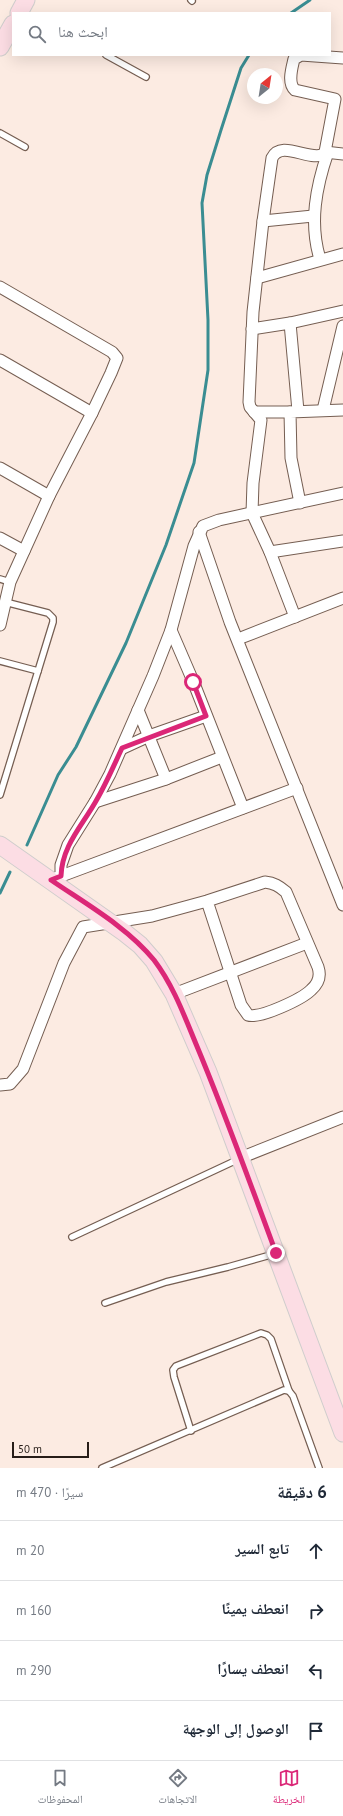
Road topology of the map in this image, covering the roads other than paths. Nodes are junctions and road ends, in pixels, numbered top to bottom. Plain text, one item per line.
1 (12, 26) edge
2 (1, 44) edge
3 (108, 56) edge
4 (299, 56) edge
5 (315, 56) edge
6 (343, 58) edge
7 (146, 77) dead end
8 (339, 99) edge
9 (0, 132) edge
10 (25, 147) dead end
11 (326, 152) junction
12 (343, 154) edge
13 (313, 216) junction
14 (263, 221) junction
15 (343, 254) edge
16 (320, 259) junction
17 (257, 278) junction
18 (0, 287) edge
19 (343, 311) edge
20 (290, 323) junction
21 (343, 326) edge
22 (252, 329) junction
23 (0, 360) edge
24 (322, 410) junction
25 (343, 410) edge
26 (254, 412) junction
27 (294, 412) junction
28 (92, 413) junction
29 (0, 468) edge
30 (343, 493) edge
31 (49, 496) junction
32 (300, 503) junction
33 (252, 513) junction
34 (199, 532) junction
35 (0, 538) edge
36 (343, 541) edge
37 (24, 551) junction
38 (270, 552) junction
39 (5, 580) edge
40 (343, 598) edge
41 (3, 600) edge
42 (295, 617) junction
43 (0, 625) edge
44 (171, 630) junction
45 (238, 639) junction
46 (0, 662) edge
47 (38, 671) junction
48 (138, 710) junction
49 (206, 716) junction
50 (149, 736) junction
51 (122, 748) junction
52 (222, 756) junction
53 (166, 780) junction
54 (297, 788) junction
55 (0, 795) edge
56 (95, 802) junction
57 (243, 808) junction
58 (0, 845) edge
59 (56, 878) junction
60 (207, 901) junction
61 (343, 905) edge
62 (113, 923) junction
63 (307, 943) junction
64 (231, 972) junction
65 (174, 994) junction
66 (0, 1085) edge
67 (343, 1117) edge
68 (240, 1158) junction
69 (72, 1236) dead end
70 (276, 1253) junction
71 (105, 1304) dead end
72 (289, 1391) junction
73 (191, 1431) junction
74 (343, 1433) edge
75 (102, 1468) edge
76 (319, 1468) edge

1 - 2 main road
3 - 7 lane
4 - 8 street
5 - 6 street
8 - 11 street
9 - 10 lane
11 - 12 street
11 - 13 street
11 - 14 street
13 - 14 street
13 - 16 street
14 - 17 street
15 - 16 street
16 - 17 street
17 - 22 street
18 - 28 street
19 - 20 street
20 - 22 street
20 - 27 street
21 - 24 street
22 - 26 street
23 - 28 street
24 - 25 street
24 - 27 street
26 - 27 street
26 - 33 street
27 - 32 street
28 - 31 street
29 - 31 street
30 - 32 street
31 - 37 street
32 - 33 street
33 - 34 street
33 - 38 street
34 - 44 street
34 - 45 street
35 - 37 street
36 - 38 street
37 - 39 street
38 - 42 street
39 - 41 street
40 - 42 street
41 - 43 street
41 - 47 lane
42 - 45 street
44 - 48 street
44 - 49 street
45 - 54 street
46 - 47 lane
47 - 55 lane
48 - 50 street
48 - 51 street
49 - 50 street
49 - 52 street
50 - 51 street
50 - 53 street
51 - 56 street
52 - 53 street
52 - 57 street
53 - 56 street
54 - 57 street
54 - 61 street
56 - 59 street
57 - 59 street
58 - 59 main road
59 - 62 main road
60 - 62 street
60 - 63 street
60 - 64 street
62 - 65 main road
62 - 66 street
63 - 64 street
63 - 64 street
64 - 65 street
65 - 68 main road
67 - 68 street
68 - 69 lane
68 - 70 main road
70 - 71 lane
70 - 74 main road
72 - 73 lane
72 - 73 lane
72 - 76 lane
73 - 75 lane

